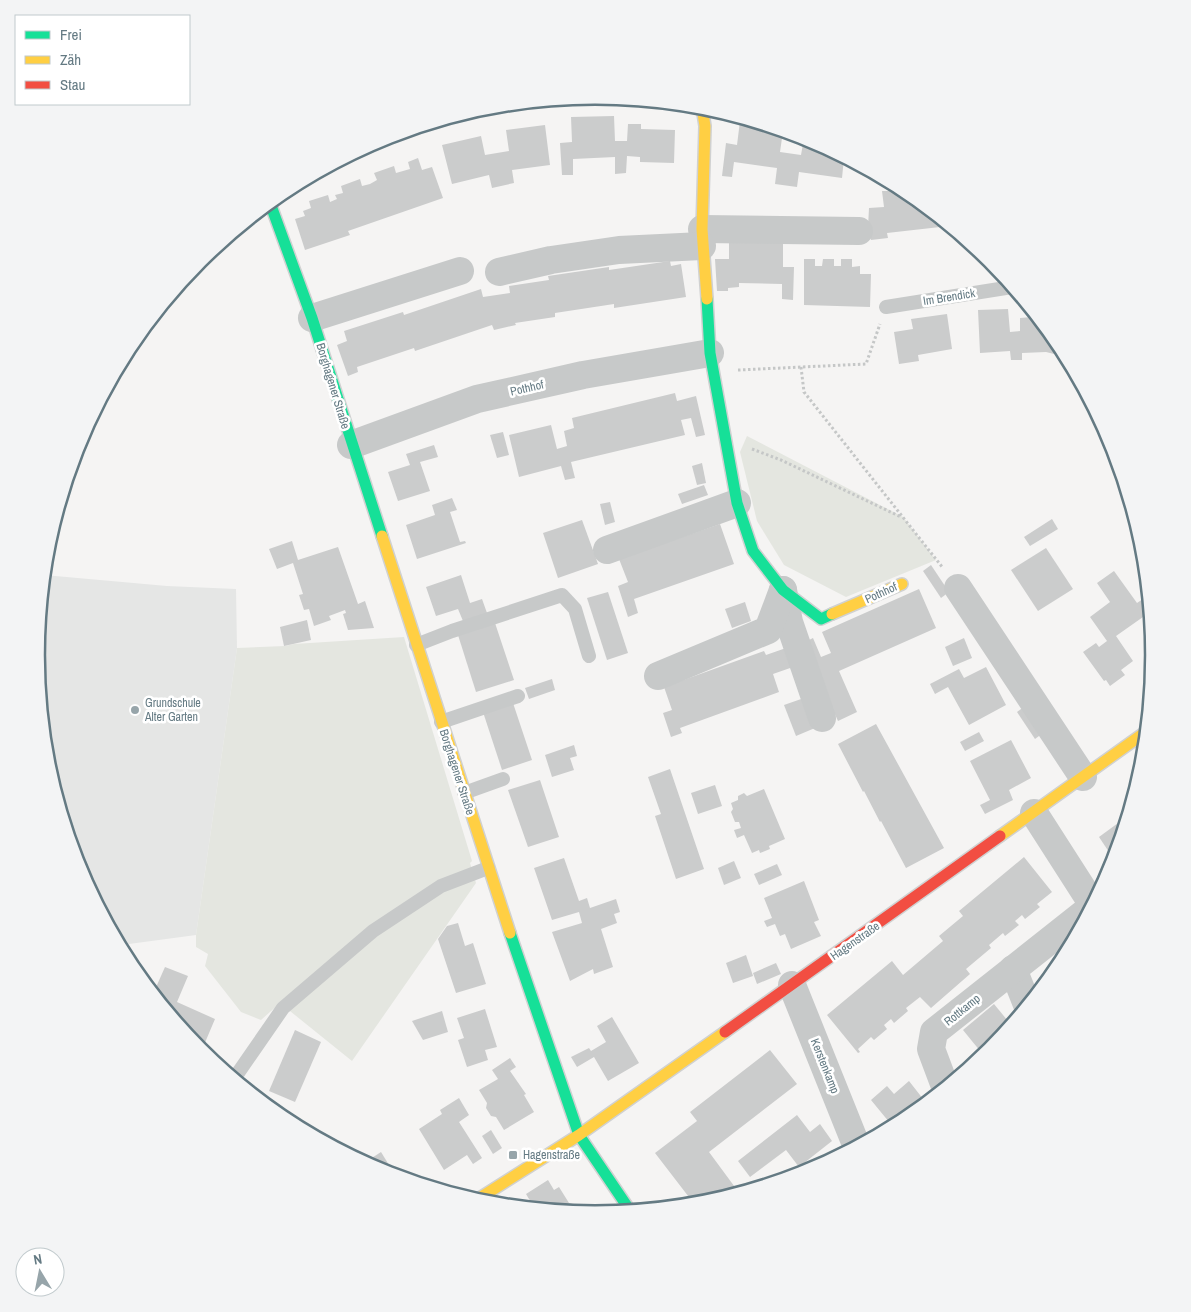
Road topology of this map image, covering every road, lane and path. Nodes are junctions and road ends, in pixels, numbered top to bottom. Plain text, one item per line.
1 (703, 116) edge
2 (273, 210) edge
3 (858, 231) dead end
4 (702, 237) junction
5 (460, 271) dead end
6 (499, 272) dead end
7 (1004, 287) edge
8 (886, 307) joint
9 (312, 318) junction
10 (711, 362) junction
11 (800, 367) junction
12 (724, 438) junction
13 (351, 445) junction
14 (737, 503) junction
15 (903, 518) junction
16 (607, 550) dead end
17 (902, 584) dead end
18 (958, 588) joint
19 (783, 590) junction
20 (416, 645) junction
21 (590, 656) dead end
22 (658, 676) dead end
23 (518, 696) dead end
24 (822, 718) dead end
25 (441, 722) junction
26 (1140, 736) edge
27 (1083, 777) junction
28 (503, 779) dead end
29 (464, 793) junction
30 (1034, 813) junction
31 (488, 868) junction
32 (1089, 899) edge
33 (1080, 916) edge
34 (1013, 969) junction
35 (792, 985) junction
36 (1025, 999) edge
37 (238, 1074) dead end
38 (944, 1082) edge
39 (579, 1135) junction
40 (855, 1142) edge
41 (484, 1195) edge
42 (627, 1205) edge

1 - 4 street, Pothhof
2 - 9 street, Borghagener Straße
3 - 4 street
4 - 6 street
4 - 10 street, Pothhof
5 - 9 street
7 - 8 lane, Im Brendick
8 - 11 path
9 - 13 street, Borghagener Straße
10 - 11 path
10 - 12 street, Pothhof
10 - 13 street, Pothhof
11 - 15 path
12 - 14 street, Pothhof
12 - 15 path
13 - 20 street, Borghagener Straße
14 - 16 street
14 - 19 street, Pothhof
15 - 18 path
17 - 19 street, Pothhof
18 - 27 street
19 - 22 street
19 - 24 street, Pothhof
20 - 21 lane
20 - 25 street, Borghagener Straße
23 - 25 lane
25 - 29 street, Borghagener Straße
26 - 27 street, Hagenstraße
27 - 30 street, Hagenstraße
28 - 29 lane
29 - 31 street, Borghagener Straße
30 - 32 street, Rottkamp
30 - 35 street, Hagenstraße
31 - 37 lane
31 - 39 street, Borghagener Straße
33 - 34 street, Rottkamp
34 - 36 street
34 - 38 street, Rottkamp
35 - 39 street, Hagenstraße
35 - 40 street, Kerstenkamp
39 - 41 street, Hagenstraße
39 - 42 street, Borghagener Straße

